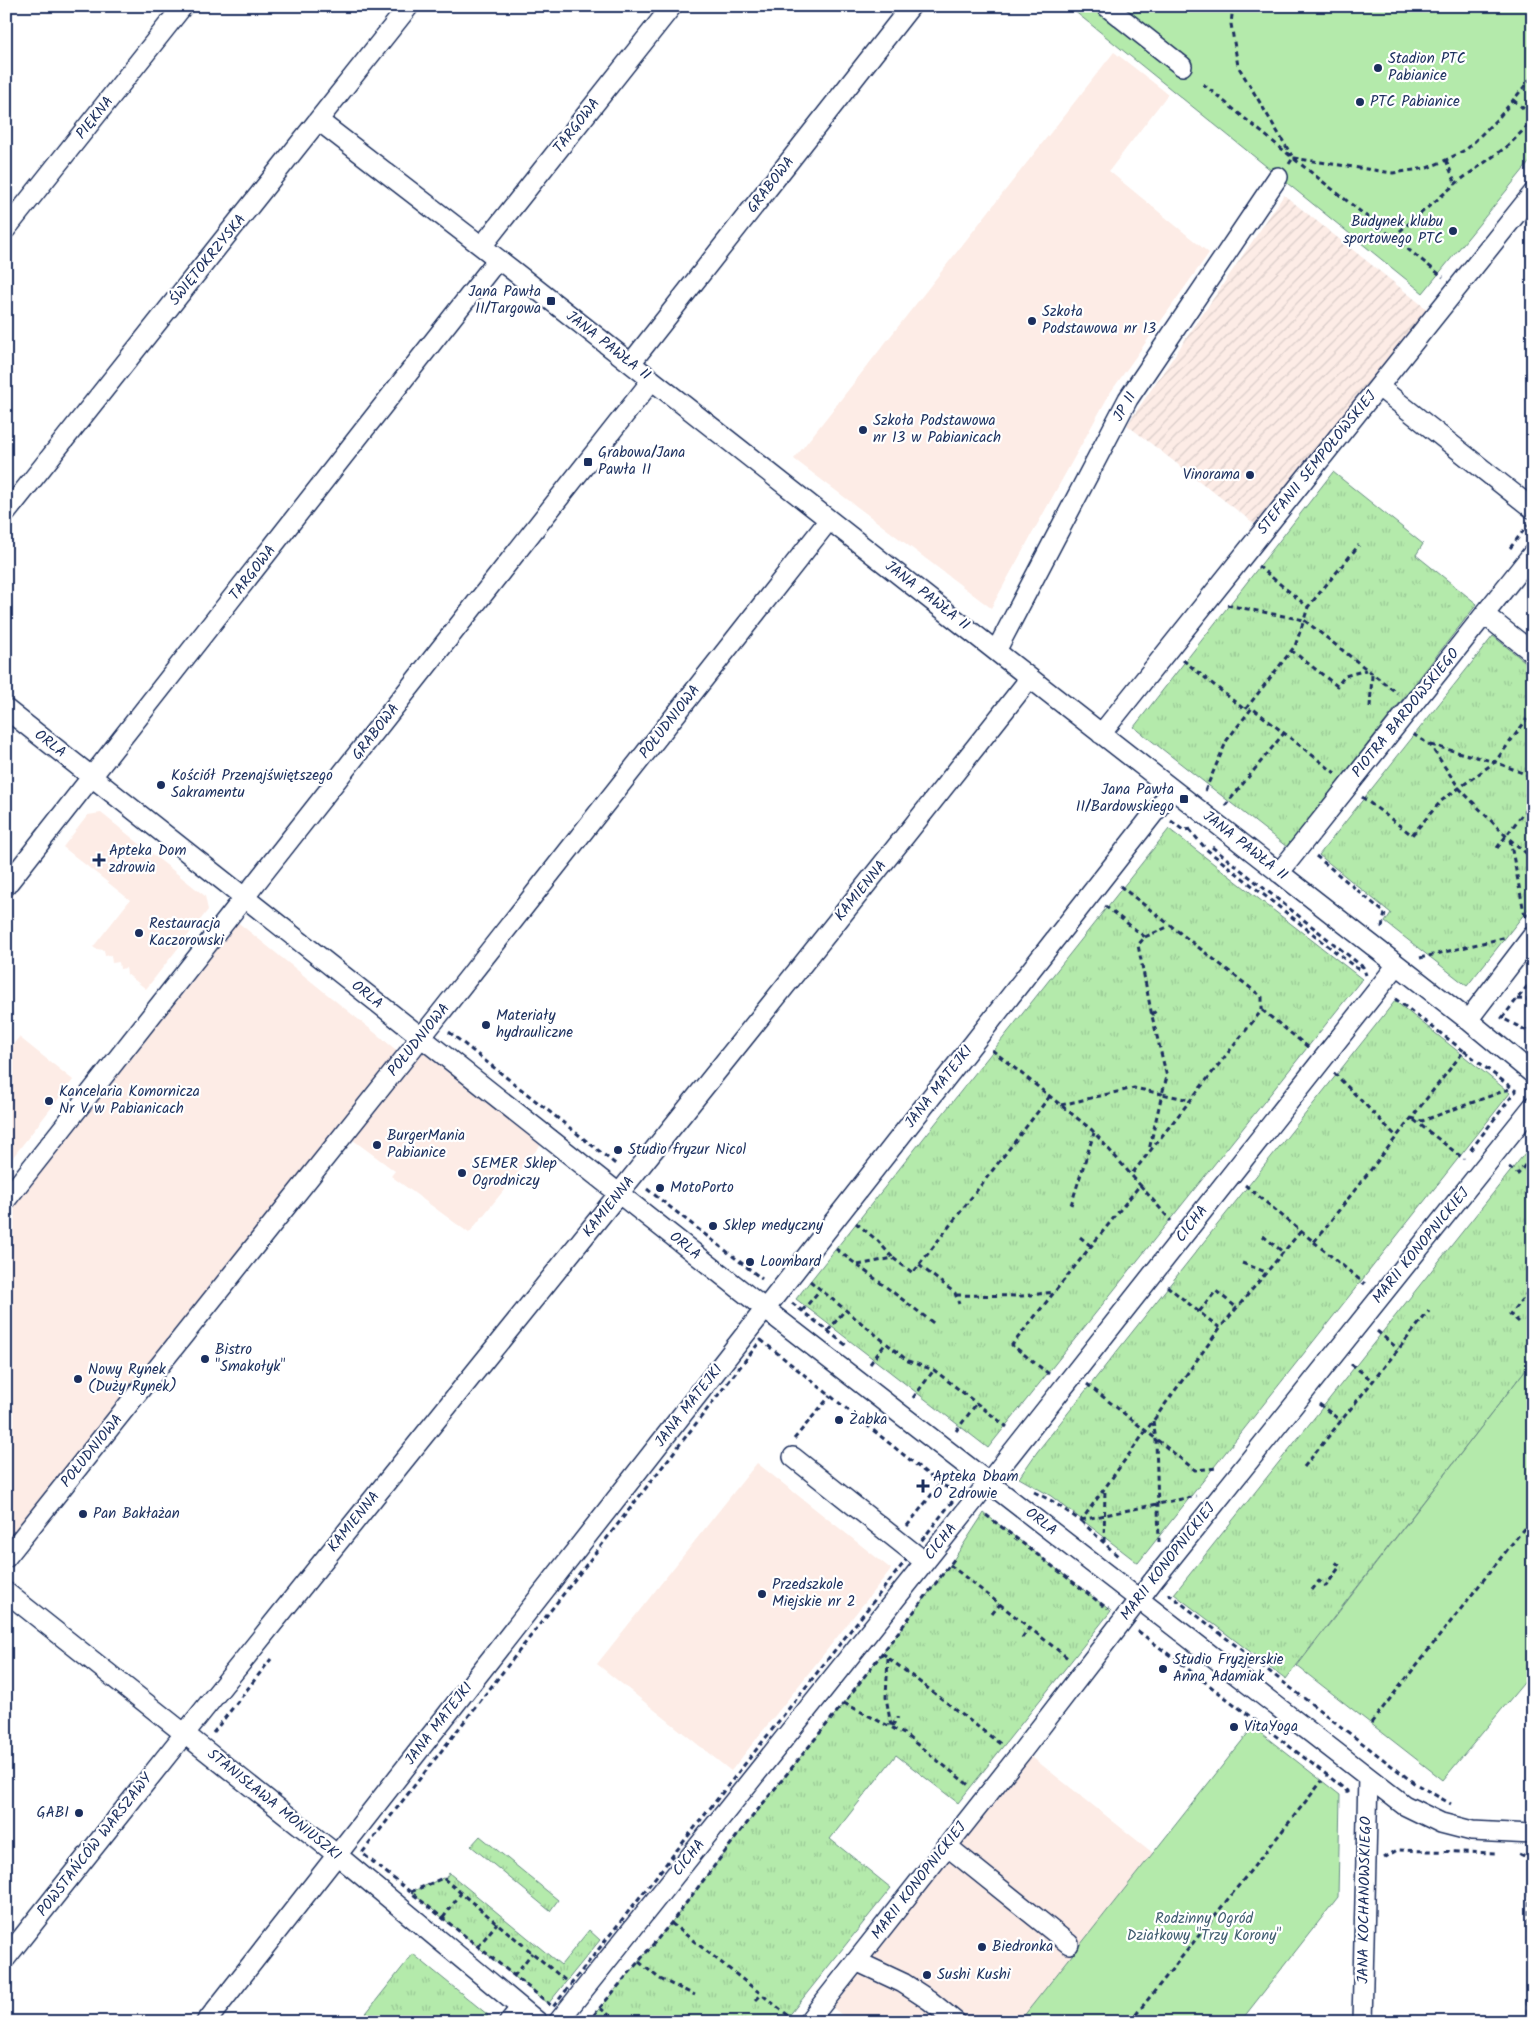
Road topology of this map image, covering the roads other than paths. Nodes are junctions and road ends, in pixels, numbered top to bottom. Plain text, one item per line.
1 (184, 6) edge
2 (409, 6) edge
3 (672, 6) edge
4 (911, 6) edge
5 (1106, 6) edge
6 (1182, 66) dead end
7 (319, 121) junction
8 (1278, 177) road end
9 (1533, 193) edge
10 (6, 229) edge
11 (482, 246) junction
12 (498, 259) junction
13 (631, 363) junction
14 (652, 380) junction
15 (1378, 387) junction
16 (1533, 509) edge
17 (6, 513) edge
18 (829, 520) junction
19 (1533, 553) edge
20 (1485, 615) junction
21 (996, 651) junction
22 (1533, 654) edge
23 (1030, 678) junction
24 (6, 710) edge
25 (1101, 734) junction
26 (92, 776) junction
27 (1172, 790) junction
28 (1279, 873) junction
29 (6, 886) edge
30 (245, 898) junction
31 (1526, 930) edge
32 (1397, 965) junction
33 (1468, 1020) junction
34 (420, 1038) junction
35 (1533, 1074) edge
36 (1533, 1106) edge
37 (620, 1194) junction
38 (6, 1200) edge
39 (765, 1310) junction
40 (793, 1457) dead end
41 (989, 1481) junction
42 (6, 1558) edge
43 (925, 1562) junction
44 (6, 1592) edge
45 (1139, 1599) junction
46 (184, 1733) junction
47 (1368, 1777) junction
48 (1533, 1834) edge
49 (947, 1846) junction
50 (336, 1854) junction
51 (1069, 1944) dead end
52 (6, 1958) edge
53 (856, 1961) junction
54 (514, 2015) edge
55 (206, 2022) edge
56 (538, 2022) edge
57 (558, 2022) edge
58 (808, 2022) edge
59 (956, 2022) edge
60 (1362, 2022) edge

1 - 10 street, PIĘKNA
2 - 7 street, ŚWIĘTOKRZYSKA
3 - 11 street, TARGOWA
4 - 13 street, GRABOWA
5 - 6 street
7 - 11 street, JANA PAWŁA II
7 - 17 street, ŚWIĘTOKRZYSKA
8 - 21 street, JP II
9 - 15 street, STEFANII SEMPOŁOWSKIEJ
11 - 12 street, JANA PAWŁA II
12 - 13 street, JANA PAWŁA II
12 - 26 street, TARGOWA
13 - 14 street, JANA PAWŁA II
14 - 18 street, JANA PAWŁA II
14 - 30 street, GRABOWA
15 - 16 street
15 - 25 street, STEFANII SEMPOŁOWSKIEJ
18 - 21 street, JANA PAWŁA II
18 - 34 street, POŁUDNIOWA
19 - 20 street, PIOTRA BARDOWSKIEGO
20 - 22 street
20 - 28 street, PIOTRA BARDOWSKIEGO
21 - 23 street, JANA PAWŁA II
23 - 25 street, JANA PAWŁA II
23 - 37 street, KAMIENNA
24 - 26 street, ORLA
25 - 27 street, JANA PAWŁA II
26 - 29 street, TARGOWA
26 - 30 street, ORLA
27 - 28 street, JANA PAWŁA II
27 - 39 street, JANA MATEJKI
28 - 32 street, JANA PAWŁA II
30 - 34 street, ORLA
30 - 38 street, GRABOWA
31 - 33 street
32 - 33 street, JANA PAWŁA II
32 - 41 street, CICHA
33 - 35 street, JANA PAWŁA II
34 - 37 street, ORLA
34 - 42 street, POŁUDNIOWA
36 - 45 street, MARII KONOPNICKIEJ
37 - 39 street, ORLA
37 - 46 street, KAMIENNA
39 - 41 street, ORLA
39 - 50 street, JANA MATEJKI
40 - 43 street
41 - 43 street, CICHA
41 - 45 street, ORLA
43 - 57 street, CICHA
44 - 46 street, STANISŁAWA MONIUSZKI
45 - 47 street, ORLA
45 - 49 street, MARII KONOPNICKIEJ
46 - 50 street, STANISŁAWA MONIUSZKI
46 - 52 street, POWSTAŃCÓW WARSZAWY
47 - 48 street, ORLA
47 - 60 street, JANA KOCHANOWSKIEGO
49 - 51 street
49 - 53 street, MARII KONOPNICKIEJ
50 - 54 street, STANISŁAWA MONIUSZKI
50 - 55 street, JANA MATEJKI
53 - 58 street, MARII KONOPNICKIEJ
53 - 59 street
54 - 56 street, STANISŁAWA MONIUSZKI

